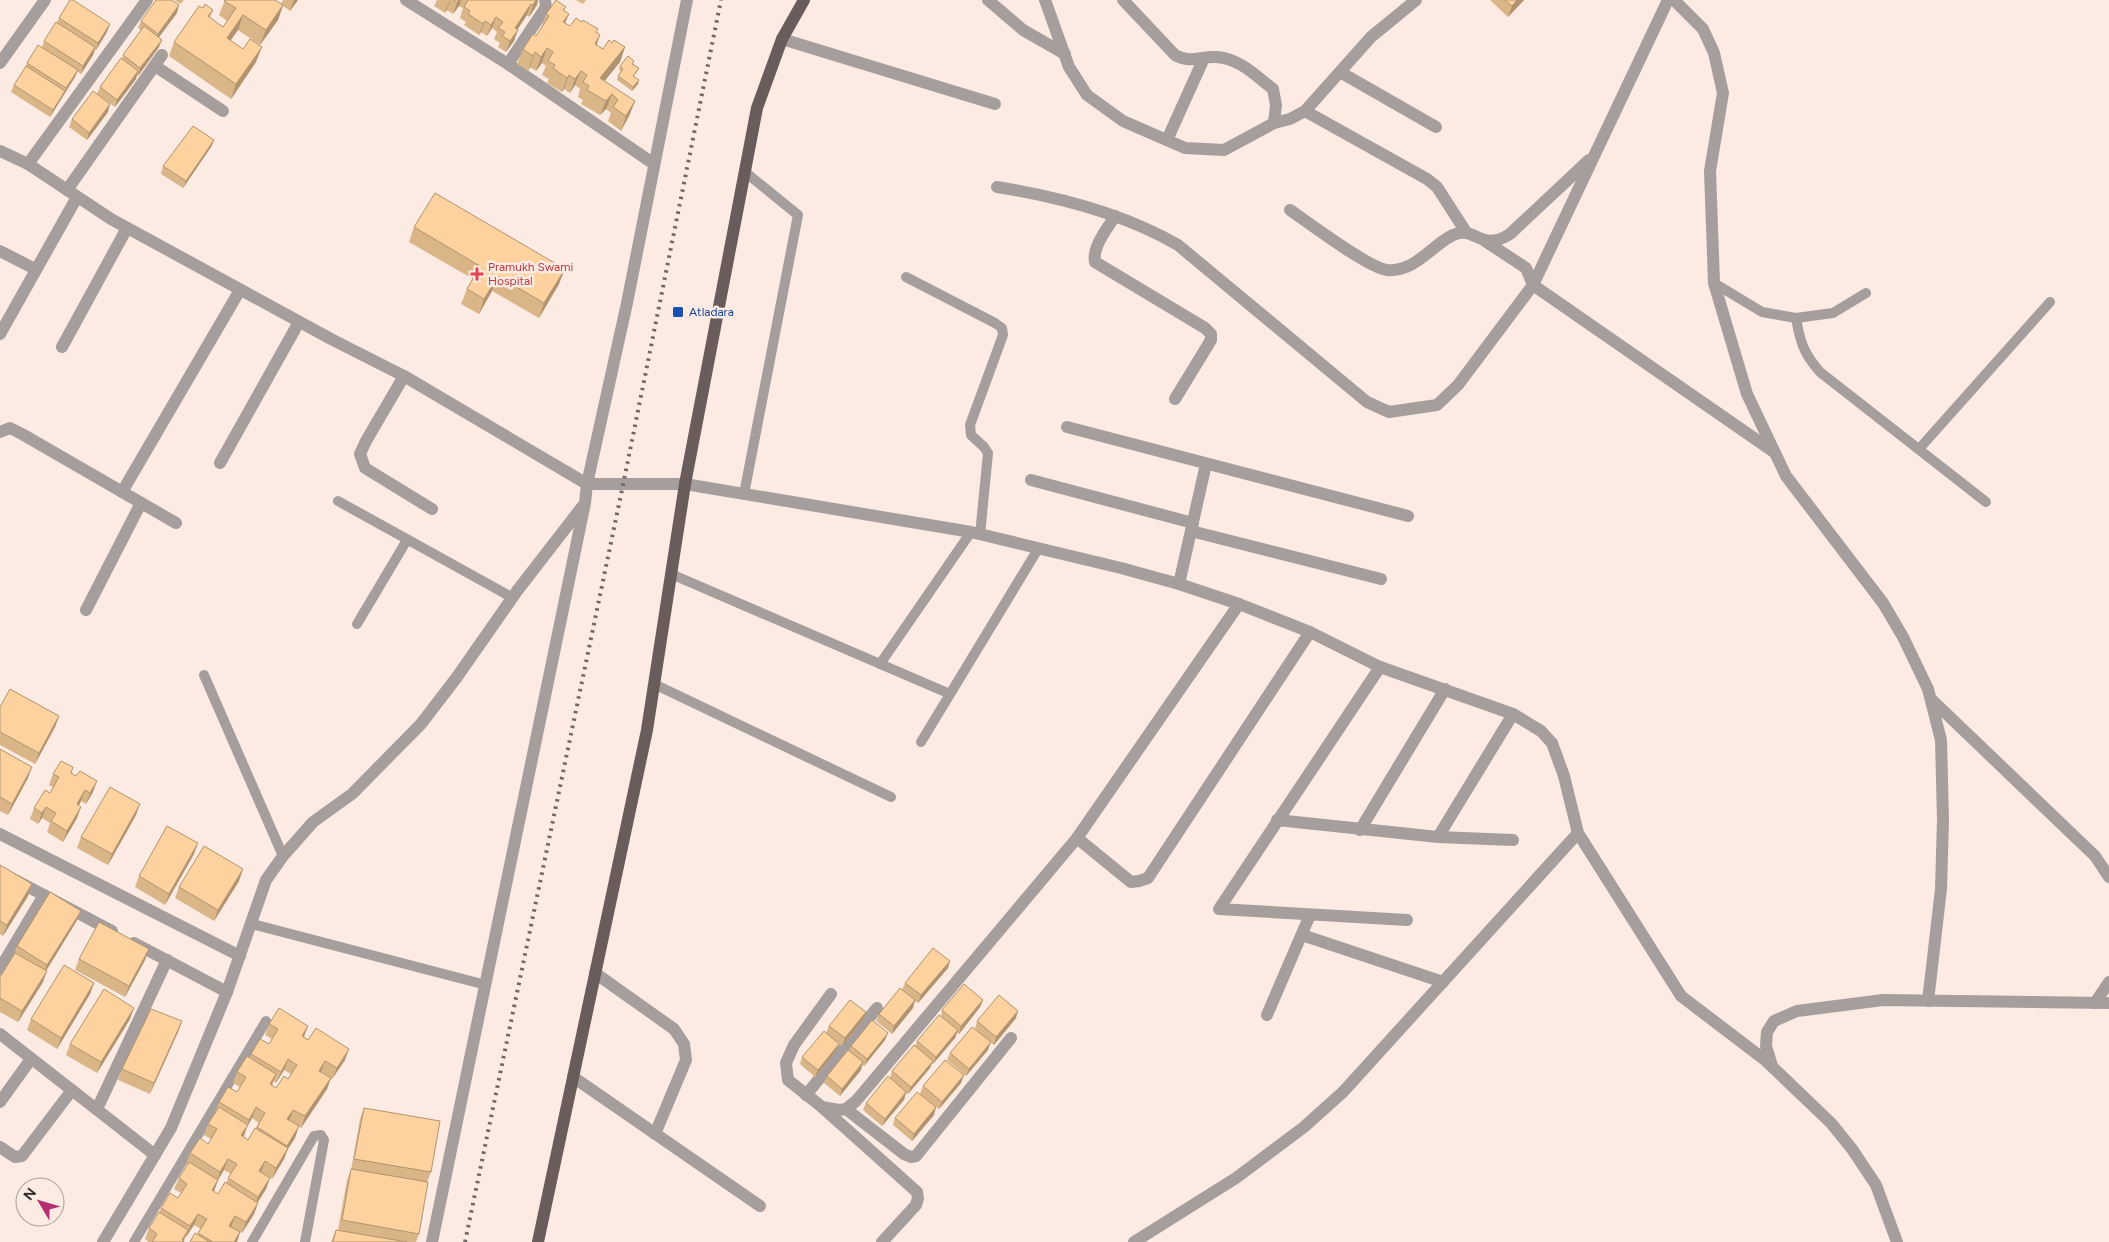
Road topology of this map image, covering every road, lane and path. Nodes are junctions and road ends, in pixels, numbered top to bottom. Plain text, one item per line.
1 (45, 0) edge
2 (147, 0) edge
3 (406, 0) edge
4 (545, 0) edge
5 (687, 0) edge
6 (804, 0) edge
7 (988, 0) edge
8 (1045, 0) edge
9 (1123, 0) edge
10 (1416, 0) edge
11 (1668, 0) edge
12 (1677, 2) edge
13 (782, 39) junction
14 (1065, 54) junction
15 (162, 55) dead end
16 (1204, 58) junction
17 (0, 63) edge
18 (508, 64) junction
19 (155, 66) junction
20 (1340, 72) junction
21 (994, 104) dead end
22 (223, 111) dead end
23 (1304, 111) junction
24 (1274, 123) junction
25 (1436, 127) dead end
26 (1166, 140) junction
27 (0, 151) edge
28 (1595, 154) junction
29 (28, 164) junction
30 (654, 164) junction
31 (745, 172) junction
32 (997, 187) dead end
33 (67, 190) junction
34 (78, 197) junction
35 (1290, 210) dead end
36 (1115, 216) junction
37 (127, 228) junction
38 (1466, 232) junction
39 (1485, 241) junction
40 (0, 251) edge
41 (35, 269) junction
42 (906, 277) dead end
43 (1714, 283) junction
44 (1534, 285) junction
45 (240, 290) junction
46 (1866, 293) dead end
47 (2050, 302) dead end
48 (1796, 318) junction
49 (299, 322) junction
50 (0, 334) edge
51 (62, 347) dead end
52 (404, 376) junction
53 (1175, 399) dead end
54 (1067, 427) dead end
55 (0, 432) edge
56 (1919, 449) junction
57 (1774, 452) junction
58 (220, 463) dead end
59 (1206, 464) junction
60 (1031, 480) dead end
61 (587, 484) junction
62 (685, 484) junction
63 (122, 492) junction
64 (744, 494) junction
65 (338, 501) dead end
66 (1986, 502) dead end
67 (141, 503) junction
68 (585, 504) junction
69 (432, 509) dead end
70 (1408, 516) dead end
71 (176, 523) dead end
72 (1192, 527) junction
73 (975, 533) junction
74 (407, 540) junction
75 (1038, 549) junction
76 (671, 574) junction
77 (1382, 578) dead end
78 (1179, 584) junction
79 (512, 598) junction
80 (1239, 604) junction
81 (86, 610) dead end
82 (357, 624) dead end
83 (1310, 632) junction
84 (880, 664) junction
85 (1380, 666) junction
86 (204, 675) dead end
87 (654, 684) junction
88 (1445, 690) junction
89 (950, 694) junction
90 (1931, 699) junction
91 (1513, 714) junction
92 (921, 742) dead end
93 (891, 796) dead end
94 (1277, 820) junction
95 (1360, 830) junction
96 (1578, 833) junction
97 (0, 834) edge
98 (1438, 837) junction
99 (1077, 838) junction
100 (1513, 840) dead end
101 (282, 856) junction
102 (0, 872) edge
103 (2109, 877) edge
104 (44, 895) junction
105 (1310, 915) junction
106 (1406, 920) dead end
107 (252, 924) junction
108 (1302, 934) junction
109 (240, 956) junction
110 (167, 960) junction
111 (0, 969) edge
112 (595, 973) junction
113 (1443, 982) junction
114 (2109, 982) edge
115 (486, 985) junction
116 (227, 992) junction
117 (831, 994) dead end
118 (1928, 1001) junction
119 (2095, 1003) junction
120 (2109, 1003) edge
121 (877, 1008) dead end
122 (1268, 1016) dead end
123 (266, 1022) dead end
124 (0, 1034) edge
125 (1011, 1038) dead end
126 (32, 1059) junction
127 (1772, 1066) junction
128 (573, 1077) junction
129 (72, 1090) junction
130 (806, 1095) junction
131 (0, 1102) edge
132 (822, 1108) junction
133 (96, 1109) junction
134 (846, 1109) junction
135 (655, 1134) junction
136 (0, 1147) edge
137 (155, 1155) junction
138 (760, 1206) dead end
139 (103, 1242) edge
140 (134, 1242) edge
141 (252, 1242) edge
142 (305, 1242) edge
143 (432, 1242) edge
144 (538, 1242) edge
145 (882, 1242) edge
146 (1134, 1242) edge
147 (1897, 1242) edge

1 - 17 street
2 - 29 street
3 - 18 street
4 - 18 street
5 - 30 street
6 - 13 main road
7 - 14 street
8 - 14 street
9 - 16 street
10 - 20 street
11 - 28 street
12 - 43 street
13 - 21 street
13 - 31 main road
14 - 26 street
15 - 19 street
16 - 24 street
16 - 26 street
18 - 30 street
19 - 22 street
19 - 33 street
20 - 23 street
20 - 25 street
23 - 24 street
23 - 38 street
24 - 26 street
27 - 29 street
28 - 39 street
28 - 44 street
29 - 33 street
30 - 61 street
31 - 62 main road
31 - 64 lane
32 - 36 street
33 - 34 street
34 - 37 street
34 - 41 street
35 - 38 street
36 - 44 street
36 - 53 street
37 - 45 street
37 - 51 street
38 - 39 street
39 - 44 street
40 - 41 street
41 - 50 street
42 - 73 lane
43 - 48 lane
43 - 57 street
44 - 57 street
45 - 49 street
45 - 63 street
46 - 48 lane
47 - 56 lane
48 - 56 lane
49 - 52 street
49 - 58 street
52 - 61 street
52 - 69 street
54 - 59 street
55 - 63 street
56 - 66 lane
57 - 90 street
59 - 70 street
59 - 72 street
60 - 72 street
61 - 62 street
61 - 68 street
62 - 64 street
62 - 76 main road
63 - 67 street
64 - 73 street
65 - 74 lane
67 - 71 street
67 - 81 street
68 - 79 street
68 - 115 street
72 - 77 street
72 - 78 street
73 - 75 street
73 - 84 lane
74 - 79 lane
74 - 82 lane
75 - 78 street
75 - 89 lane
76 - 84 lane
76 - 87 main road
78 - 80 street
79 - 101 street
80 - 83 street
80 - 99 street
83 - 85 street
83 - 99 street
84 - 89 lane
85 - 88 street
85 - 94 street
86 - 101 lane
87 - 93 lane
87 - 112 main road
88 - 91 street
88 - 95 street
89 - 92 lane
90 - 103 street
90 - 118 street
91 - 96 street
91 - 98 street
94 - 95 street
94 - 105 street
95 - 98 street
96 - 113 street
96 - 127 street
97 - 109 street
98 - 100 street
99 - 134 street
101 - 107 street
102 - 104 street
104 - 110 street
104 - 111 street
105 - 106 street
105 - 108 street
107 - 109 street
107 - 115 lane
108 - 113 street
108 - 122 street
109 - 116 street
110 - 116 street
110 - 133 street
112 - 128 main road
112 - 135 street
113 - 146 street
114 - 119 street
115 - 143 street
116 - 137 street
117 - 130 street
118 - 119 street
118 - 127 street
119 - 120 street
121 - 130 street
123 - 140 lane
124 - 126 street
125 - 134 street
126 - 129 street
126 - 131 street
127 - 147 street
128 - 135 street
128 - 144 main road
129 - 133 street
129 - 136 street
130 - 132 street
132 - 134 street
132 - 145 street
133 - 137 street
135 - 138 street
137 - 139 street
141 - 142 lane

